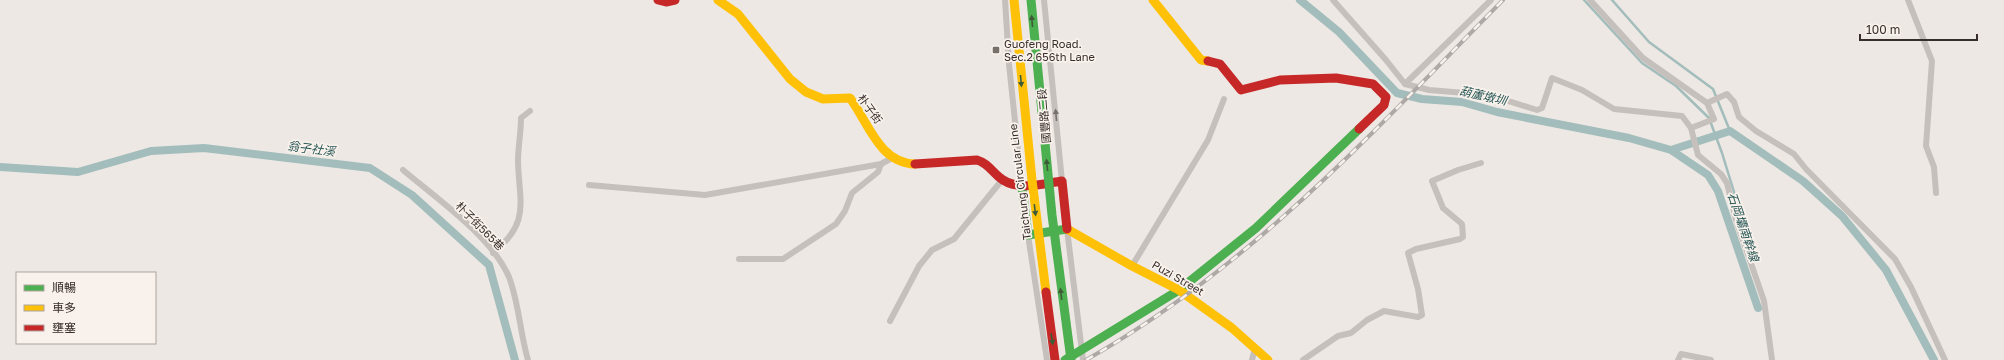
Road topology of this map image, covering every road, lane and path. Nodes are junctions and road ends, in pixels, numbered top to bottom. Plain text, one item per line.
1 (658, 0) edge
2 (675, 0) edge
3 (718, 0) edge
4 (1005, 0) edge
5 (1014, 0) edge
6 (1030, 0) edge
7 (1044, 0) edge
8 (1153, 0) edge
9 (1333, 0) edge
10 (1491, 0) edge
11 (1590, 0) edge
12 (1908, 0) edge
13 (1405, 84) junction
14 (1224, 98) dead end
15 (1707, 103) junction
16 (530, 111) dead end
17 (1691, 128) junction
18 (892, 158) junction
19 (1481, 163) dead end
20 (881, 164) junction
21 (402, 170) dead end
22 (1002, 180) junction
23 (1062, 181) junction
24 (1049, 183) junction
25 (589, 185) dead end
26 (1022, 188) junction
27 (1936, 192) dead end
28 (1067, 229) junction
29 (1028, 235) junction
30 (493, 252) junction
31 (740, 259) dead end
32 (1132, 266) junction
33 (1179, 290) junction
34 (890, 321) dead end
35 (1255, 348) junction
36 (1082, 356) edge
37 (528, 360) edge
38 (1047, 360) edge
39 (1055, 360) edge
40 (1065, 360) edge
41 (1071, 360) edge
42 (1252, 360) edge
43 (1268, 360) edge
44 (1303, 360) edge
45 (1678, 360) edge
46 (1711, 360) edge
47 (1772, 360) edge
48 (1945, 360) edge

1 - 2 main road
3 - 18 main road, 朴子街
4 - 26 street
5 -> 39 main road, Taichung Circular Line, bridge
24 -> 6 main road, bridge
23 -> 7 street, 國豐路二段
8 - 33 main road
9 - 13 street
10 - 13 street
11 - 15 street
12 - 27 street
13 - 17 street
14 - 32 street
15 - 17 street
15 - 48 street
16 - 30 street
17 - 47 street
18 - 20 street
18 - 22 main road
19 - 44 street
20 - 25 street
20 - 31 street
21 - 30 street, 朴子街565巷
22 - 26 main road
22 - 34 street
23 - 24 main road
23 - 28 main road, 國豐路二段
24 - 26 main road
41 -> 24 main road, bridge
26 - 29 main road
28 - 29 main road
28 - 32 main road, Puzi Street
28 - 36 street
29 - 38 street
30 - 37 street, 朴子街565巷
32 - 33 main road, Puzi Street
33 - 35 main road, Puzi Street
33 - 36 main road
35 - 42 street
35 - 43 main road, Puzi Street
36 - 40 main road
45 - 46 street

